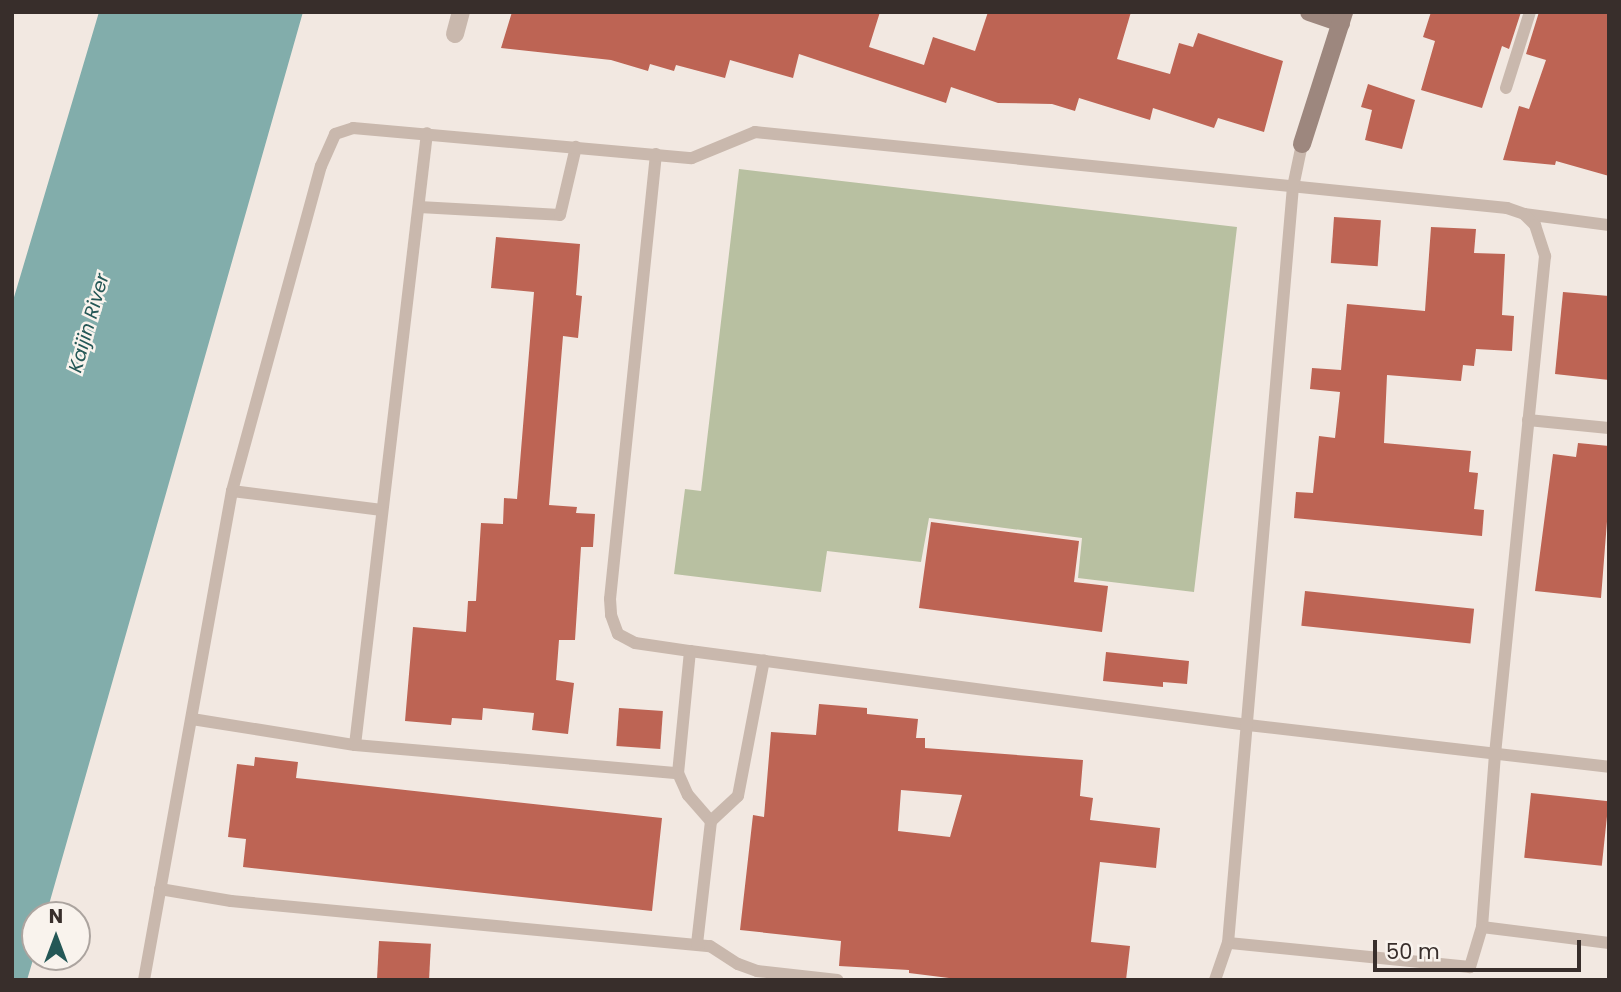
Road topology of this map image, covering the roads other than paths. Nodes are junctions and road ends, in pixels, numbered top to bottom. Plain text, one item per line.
1 (461, 12) edge
2 (1309, 12) edge
3 (1530, 12) edge
4 (1342, 17) edge
5 (455, 34) dead end
6 (1506, 88) dead end
7 (427, 133) junction
8 (1302, 144) joint
9 (576, 147) junction
10 (656, 154) junction
11 (1293, 187) junction
12 (419, 207) junction
13 (1524, 215) junction
14 (1609, 225) edge
15 (1528, 420) junction
16 (1609, 428) edge
17 (232, 491) junction
18 (382, 510) junction
19 (690, 651) junction
20 (764, 660) junction
21 (192, 719) junction
22 (1248, 725) junction
23 (355, 745) junction
24 (1495, 754) junction
25 (1609, 767) edge
26 (678, 773) junction
27 (711, 821) junction
28 (160, 889) junction
29 (1482, 927) junction
30 (1228, 943) junction
31 (1609, 943) edge
32 (697, 944) junction
33 (144, 980) edge
34 (838, 980) edge
35 (1215, 980) edge

1 - 5 street
2 - 4 street
3 - 6 lane
4 - 8 street
7 - 9 lane
7 - 12 lane
7 - 17 lane
8 - 11 lane
9 - 10 lane
9 - 12 lane
10 - 11 lane
10 - 19 lane
11 - 13 lane
11 - 22 lane
12 - 18 lane
13 - 14 lane
13 - 15 lane
15 - 16 lane
15 - 24 lane
17 - 18 lane
17 - 21 lane
18 - 23 lane
19 - 20 lane
19 - 26 lane
20 - 22 lane
20 - 27 lane
21 - 23 lane
21 - 28 lane
22 - 24 lane
22 - 30 lane
23 - 26 lane
24 - 25 lane
24 - 29 lane
26 - 27 lane
27 - 32 lane
28 - 32 lane
28 - 33 lane
29 - 30 lane
29 - 31 lane
30 - 35 lane
32 - 34 lane

